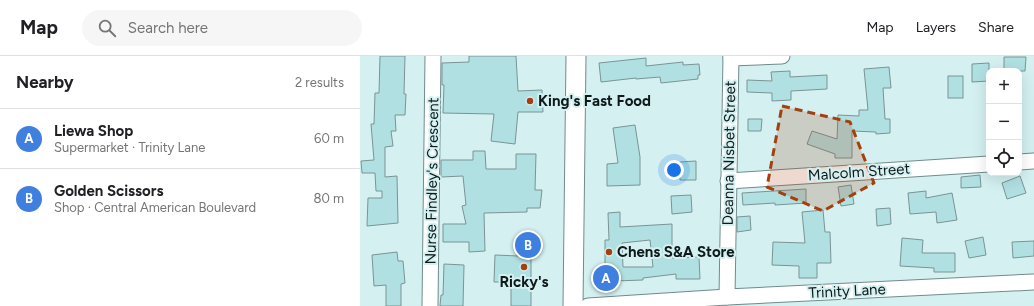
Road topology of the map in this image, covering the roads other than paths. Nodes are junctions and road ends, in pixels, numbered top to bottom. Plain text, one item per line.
1 (433, 56) edge
2 (576, 56) edge
3 (782, 56) edge
4 (731, 57) edge
5 (1034, 161) edge
6 (1022, 162) edge
7 (986, 164) edge
8 (728, 181) junction
9 (1034, 282) edge
10 (727, 297) junction
11 (430, 306) edge
12 (573, 306) edge
13 (588, 306) edge

1 - 11 street, Nurse Findley's Crescent
2 - 12 main road
3 - 4 street
4 - 8 street, Deanna Nisbet Street
5 - 6 street
7 - 8 street, Malcolm Street
8 - 10 street, Deanna Nisbet Street
9 - 10 street, Trinity Lane
10 - 13 street, Trinity Lane

